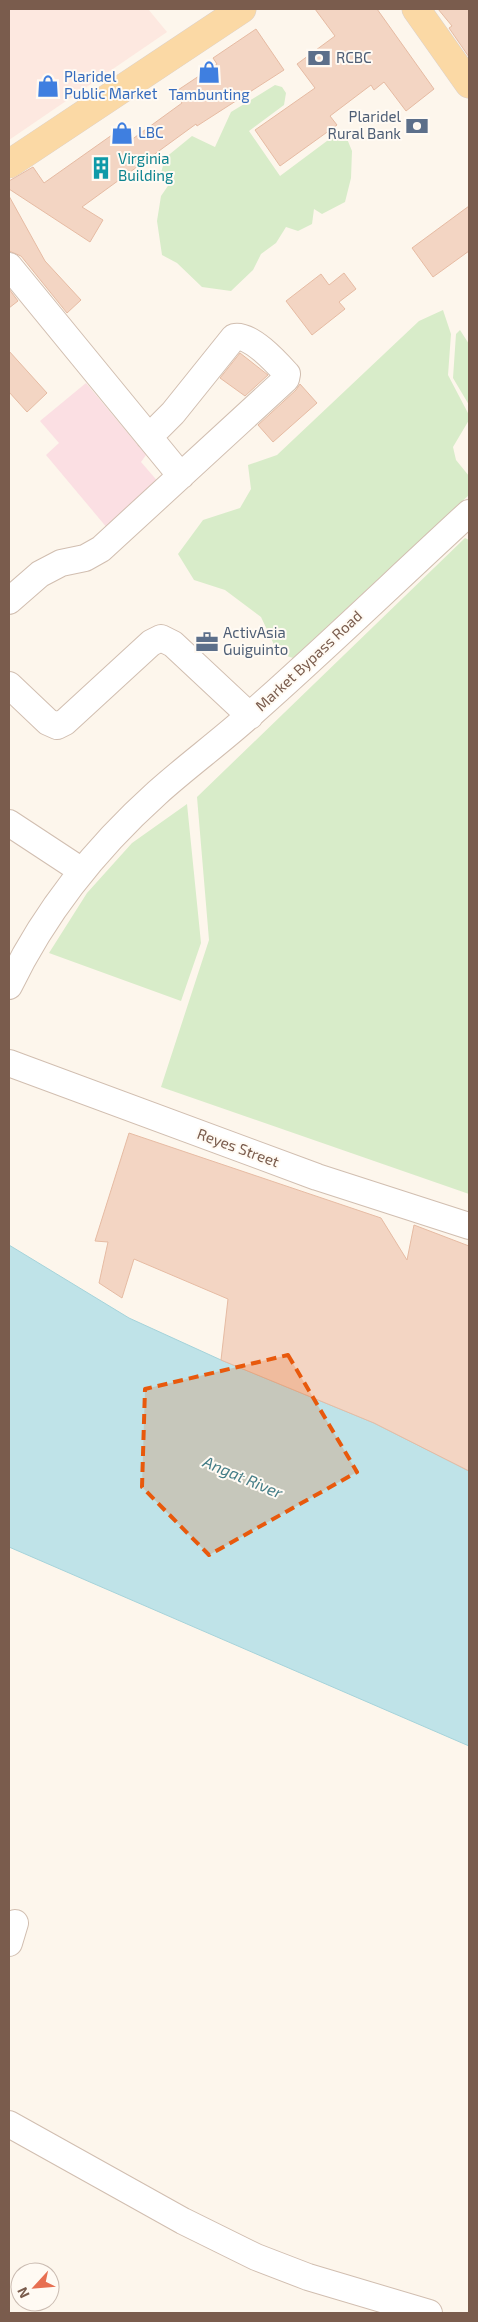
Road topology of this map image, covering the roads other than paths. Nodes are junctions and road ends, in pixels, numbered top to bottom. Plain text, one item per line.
1 (242, 9) edge
2 (416, 9) edge
3 (469, 84) edge
4 (9, 164) edge
5 (9, 266) edge
6 (149, 437) junction
7 (181, 476) junction
8 (469, 513) edge
9 (9, 601) edge
10 (9, 685) edge
11 (250, 716) junction
12 (9, 823) edge
13 (82, 871) junction
14 (9, 986) edge
15 (9, 1063) edge
16 (469, 1226) edge
17 (9, 2124) edge
18 (429, 2313) edge

1 - 4 main road
2 - 3 main road
5 - 6 street
6 - 7 street
6 - 7 street
7 - 9 street
8 - 11 street, Market Bypass Road
10 - 11 street, Market Bypass Road
11 - 13 street
12 - 13 street
13 - 14 street
15 - 16 street, Reyes Street
17 - 18 street

